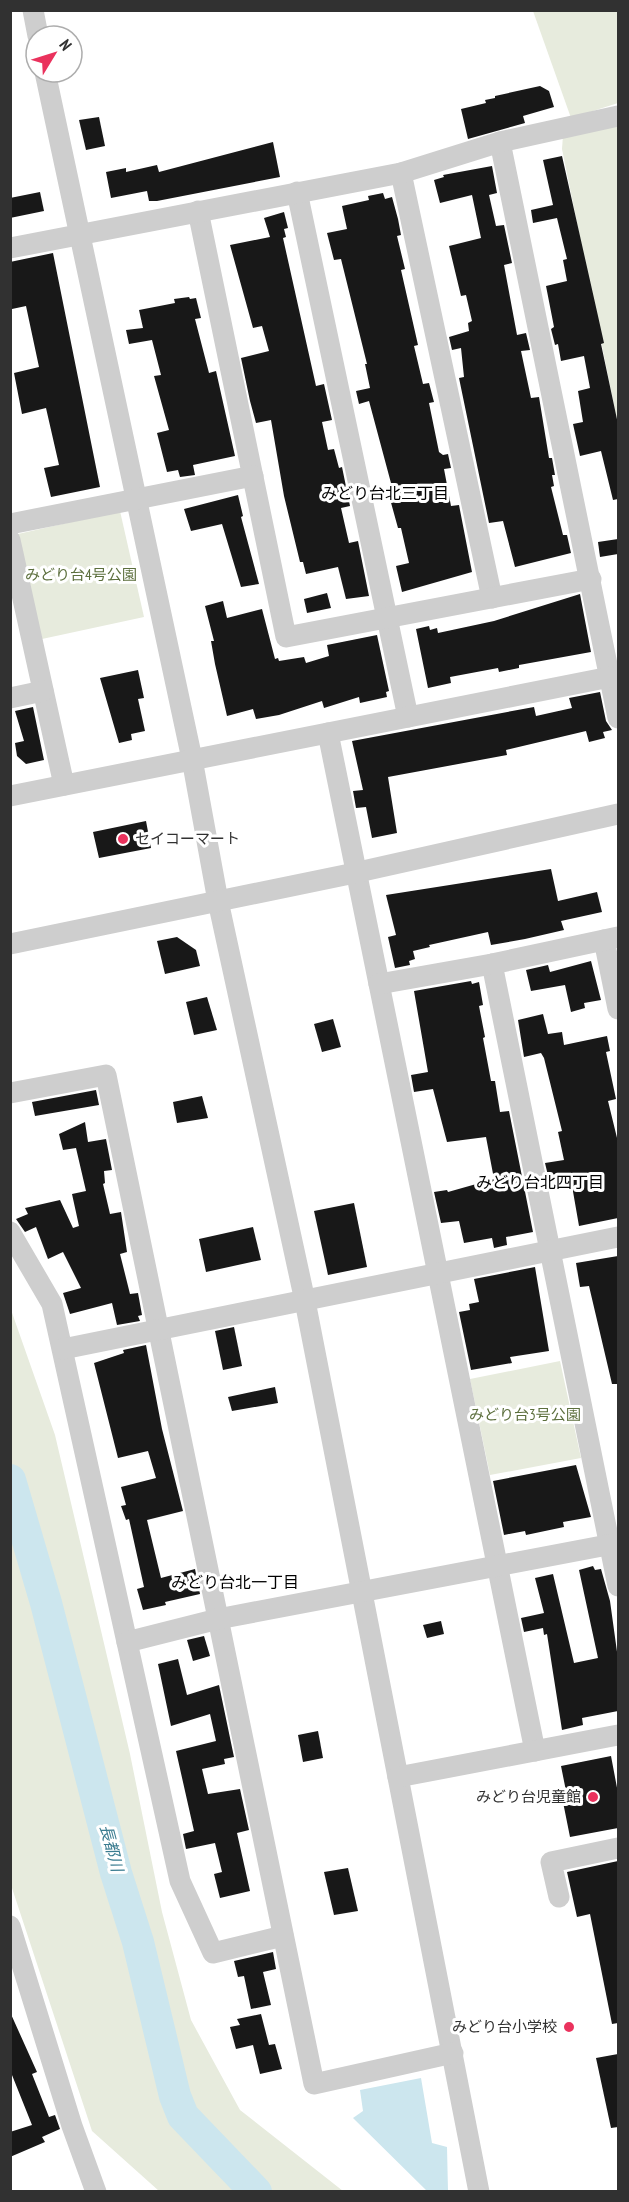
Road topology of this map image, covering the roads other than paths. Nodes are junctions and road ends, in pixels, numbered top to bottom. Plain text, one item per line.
1 (47, 84) edge
2 (618, 116) edge
3 (500, 142) junction
4 (401, 173) junction
5 (297, 192) junction
6 (198, 211) junction
7 (79, 234) junction
8 (10, 248) edge
9 (253, 476) junction
10 (136, 500) junction
11 (10, 524) edge
12 (10, 540) edge
13 (591, 579) junction
14 (492, 598) junction
15 (388, 618) junction
16 (610, 677) junction
17 (44, 691) junction
18 (10, 698) edge
19 (408, 717) junction
20 (618, 718) edge
21 (328, 733) junction
22 (192, 759) junction
23 (64, 785) junction
24 (10, 796) edge
25 (618, 814) edge
26 (356, 872) junction
27 (218, 901) junction
28 (611, 939) edge
29 (10, 944) edge
30 (492, 964) junction
31 (379, 984) junction
32 (618, 1009) edge
33 (11, 1091) edge
34 (10, 1232) edge
35 (618, 1237) edge
36 (550, 1250) junction
37 (438, 1272) junction
38 (304, 1301) junction
39 (158, 1328) junction
40 (63, 1349) junction
41 (614, 1544) edge
42 (498, 1567) junction
43 (618, 1586) edge
44 (362, 1593) junction
45 (218, 1619) junction
46 (127, 1642) junction
47 (618, 1735) edge
48 (535, 1751) junction
49 (398, 1777) junction
50 (618, 1848) edge
51 (559, 1897) dead end
52 (10, 1926) edge
53 (283, 1936) junction
54 (453, 2053) junction
55 (96, 2192) edge
56 (479, 2192) edge

1 - 7 street
2 - 3 street
3 - 4 street
3 - 13 street
4 - 5 street
4 - 14 street
5 - 6 street
5 - 15 street
6 - 7 street
6 - 9 street
7 - 8 street
7 - 10 street
9 - 10 street
9 - 15 street
10 - 11 street
10 - 22 street
12 - 17 street
13 - 14 street
13 - 16 street
14 - 15 street
15 - 19 street
16 - 19 street
16 - 20 street
17 - 18 street
17 - 23 street
19 - 21 street
21 - 22 street
21 - 26 street
22 - 23 street
22 - 27 street
23 - 24 street
25 - 26 street
26 - 27 street
26 - 31 street
27 - 29 street
27 - 38 street
28 - 30 street
28 - 32 street
30 - 31 street
30 - 36 street
31 - 37 street
33 - 39 street
34 - 40 street
35 - 36 street
36 - 37 street
36 - 41 street
37 - 38 street
37 - 42 street
38 - 39 street
38 - 44 street
39 - 40 street
39 - 45 street
40 - 46 street
41 - 42 street
41 - 43 street
42 - 44 street
42 - 48 street
44 - 45 street
44 - 49 street
45 - 46 street
45 - 53 street
46 - 53 street
47 - 48 street
48 - 49 street
49 - 54 street
50 - 51 street
52 - 55 street
53 - 54 street
54 - 56 street

